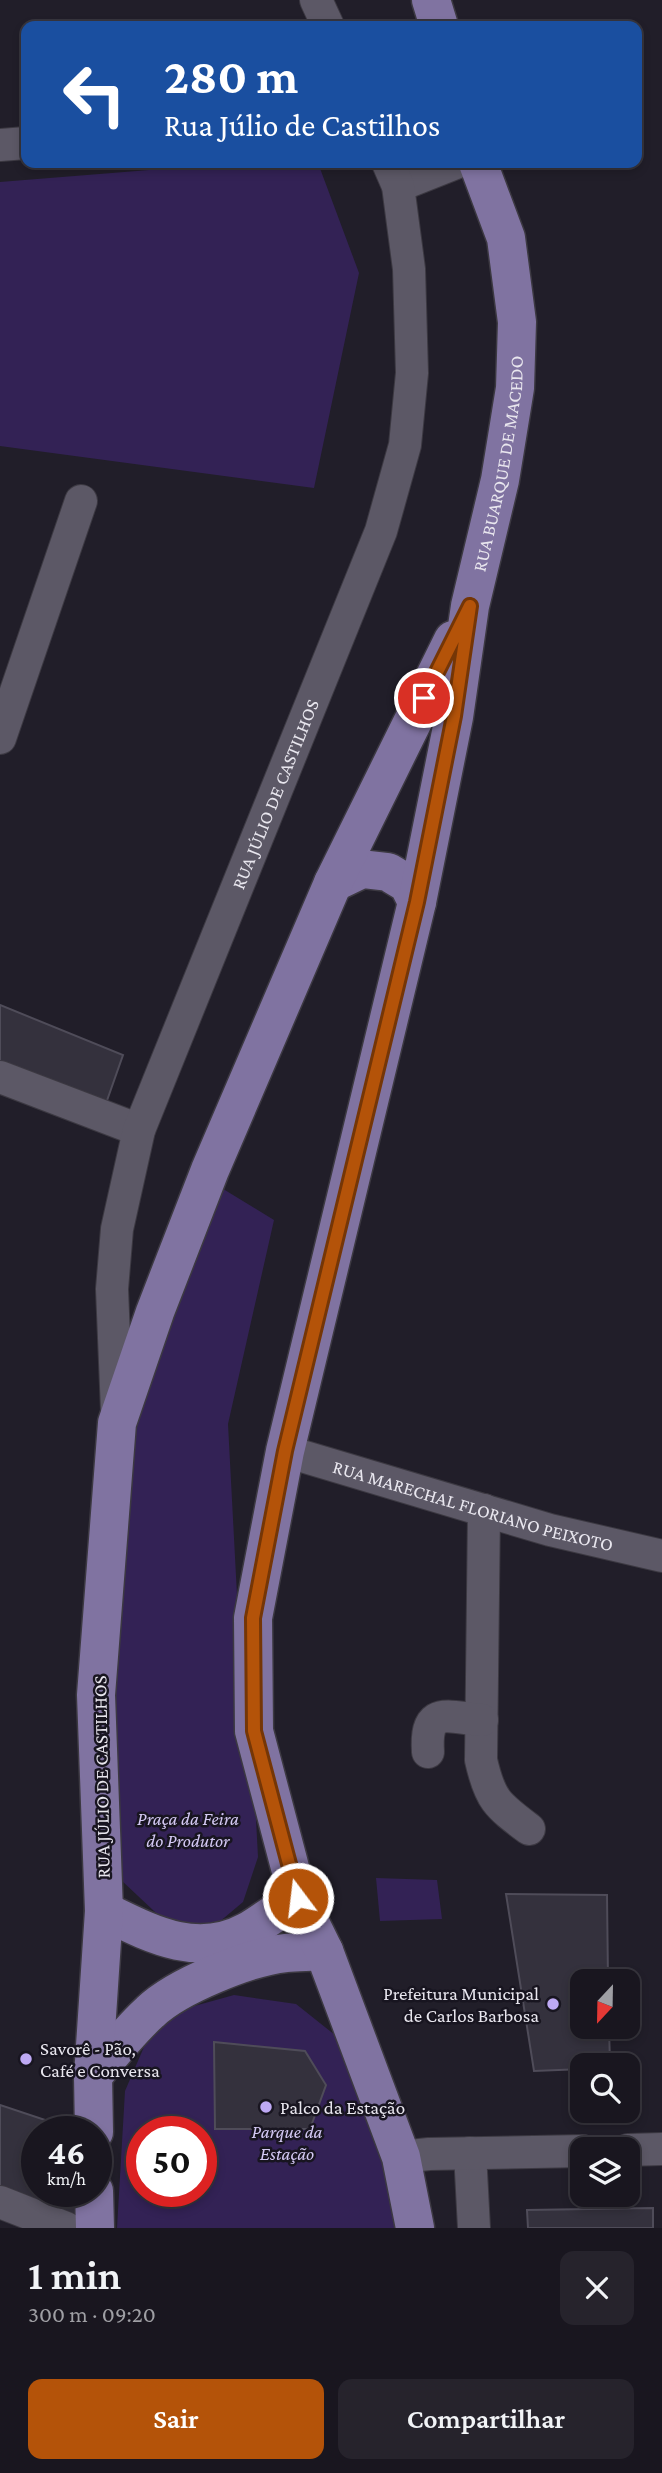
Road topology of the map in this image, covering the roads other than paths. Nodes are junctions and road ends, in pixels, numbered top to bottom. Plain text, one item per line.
1 (316, 0) edge
2 (431, 0) edge
3 (326, 21) edge
4 (437, 21) edge
5 (21, 143) edge
6 (0, 145) edge
7 (430, 168) edge
8 (480, 168) edge
9 (393, 175) edge
10 (80, 501) dead end
11 (470, 606) junction
12 (0, 738) edge
13 (333, 883) junction
14 (417, 902) junction
15 (0, 1077) edge
16 (139, 1130) junction
17 (117, 1423) junction
18 (285, 1451) junction
19 (484, 1510) junction
20 (662, 1556) edge
21 (482, 1720) junction
22 (428, 1752) dead end
23 (529, 1829) dead end
24 (298, 1898) junction
25 (104, 1912) junction
26 (324, 1951) junction
27 (93, 2076) junction
28 (94, 2116) edge
29 (662, 2149) edge
30 (640, 2150) edge
31 (570, 2151) edge
32 (470, 2153) junction
33 (401, 2157) junction
34 (0, 2202) edge
35 (94, 2207) edge
36 (66, 2228) edge
37 (95, 2228) edge
38 (415, 2228) edge
39 (474, 2228) edge

1 - 3 street
2 - 4 main road
5 - 6 street
7 - 9 street
8 - 11 main road, RUA BUARQUE DE MACEDO
9 - 16 street, RUA JÚLIO DE CASTILHOS
10 - 12 street
11 - 13 main road, RUA JÚLIO DE CASTILHOS
11 - 14 main road, RUA BUARQUE DE MACEDO
13 - 14 main road
13 - 17 main road, RUA JÚLIO DE CASTILHOS
14 - 18 main road, RUA BUARQUE DE MACEDO
15 - 16 street
16 - 17 street, RUA JÚLIO DE CASTILHOS
17 - 25 main road, RUA JÚLIO DE CASTILHOS
18 - 19 street, RUA MARECHAL FLORIANO PEIXOTO
18 - 24 main road, RUA BUARQUE DE MACEDO
19 - 20 street, RUA MARECHAL FLORIANO PEIXOTO
19 - 21 street
21 - 22 street
21 - 23 street
24 - 25 main road
24 - 26 main road, RUA BUARQUE DE MACEDO
25 - 27 main road, RUA JÚLIO DE CASTILHOS
26 - 27 main road
26 - 33 main road, RUA BUARQUE DE MACEDO
27 - 28 main road, RUA JÚLIO DE CASTILHOS
29 - 30 street
31 - 32 street
32 - 33 street
32 - 39 street
33 - 38 main road, RUA BUARQUE DE MACEDO
34 - 36 street
35 - 37 main road

